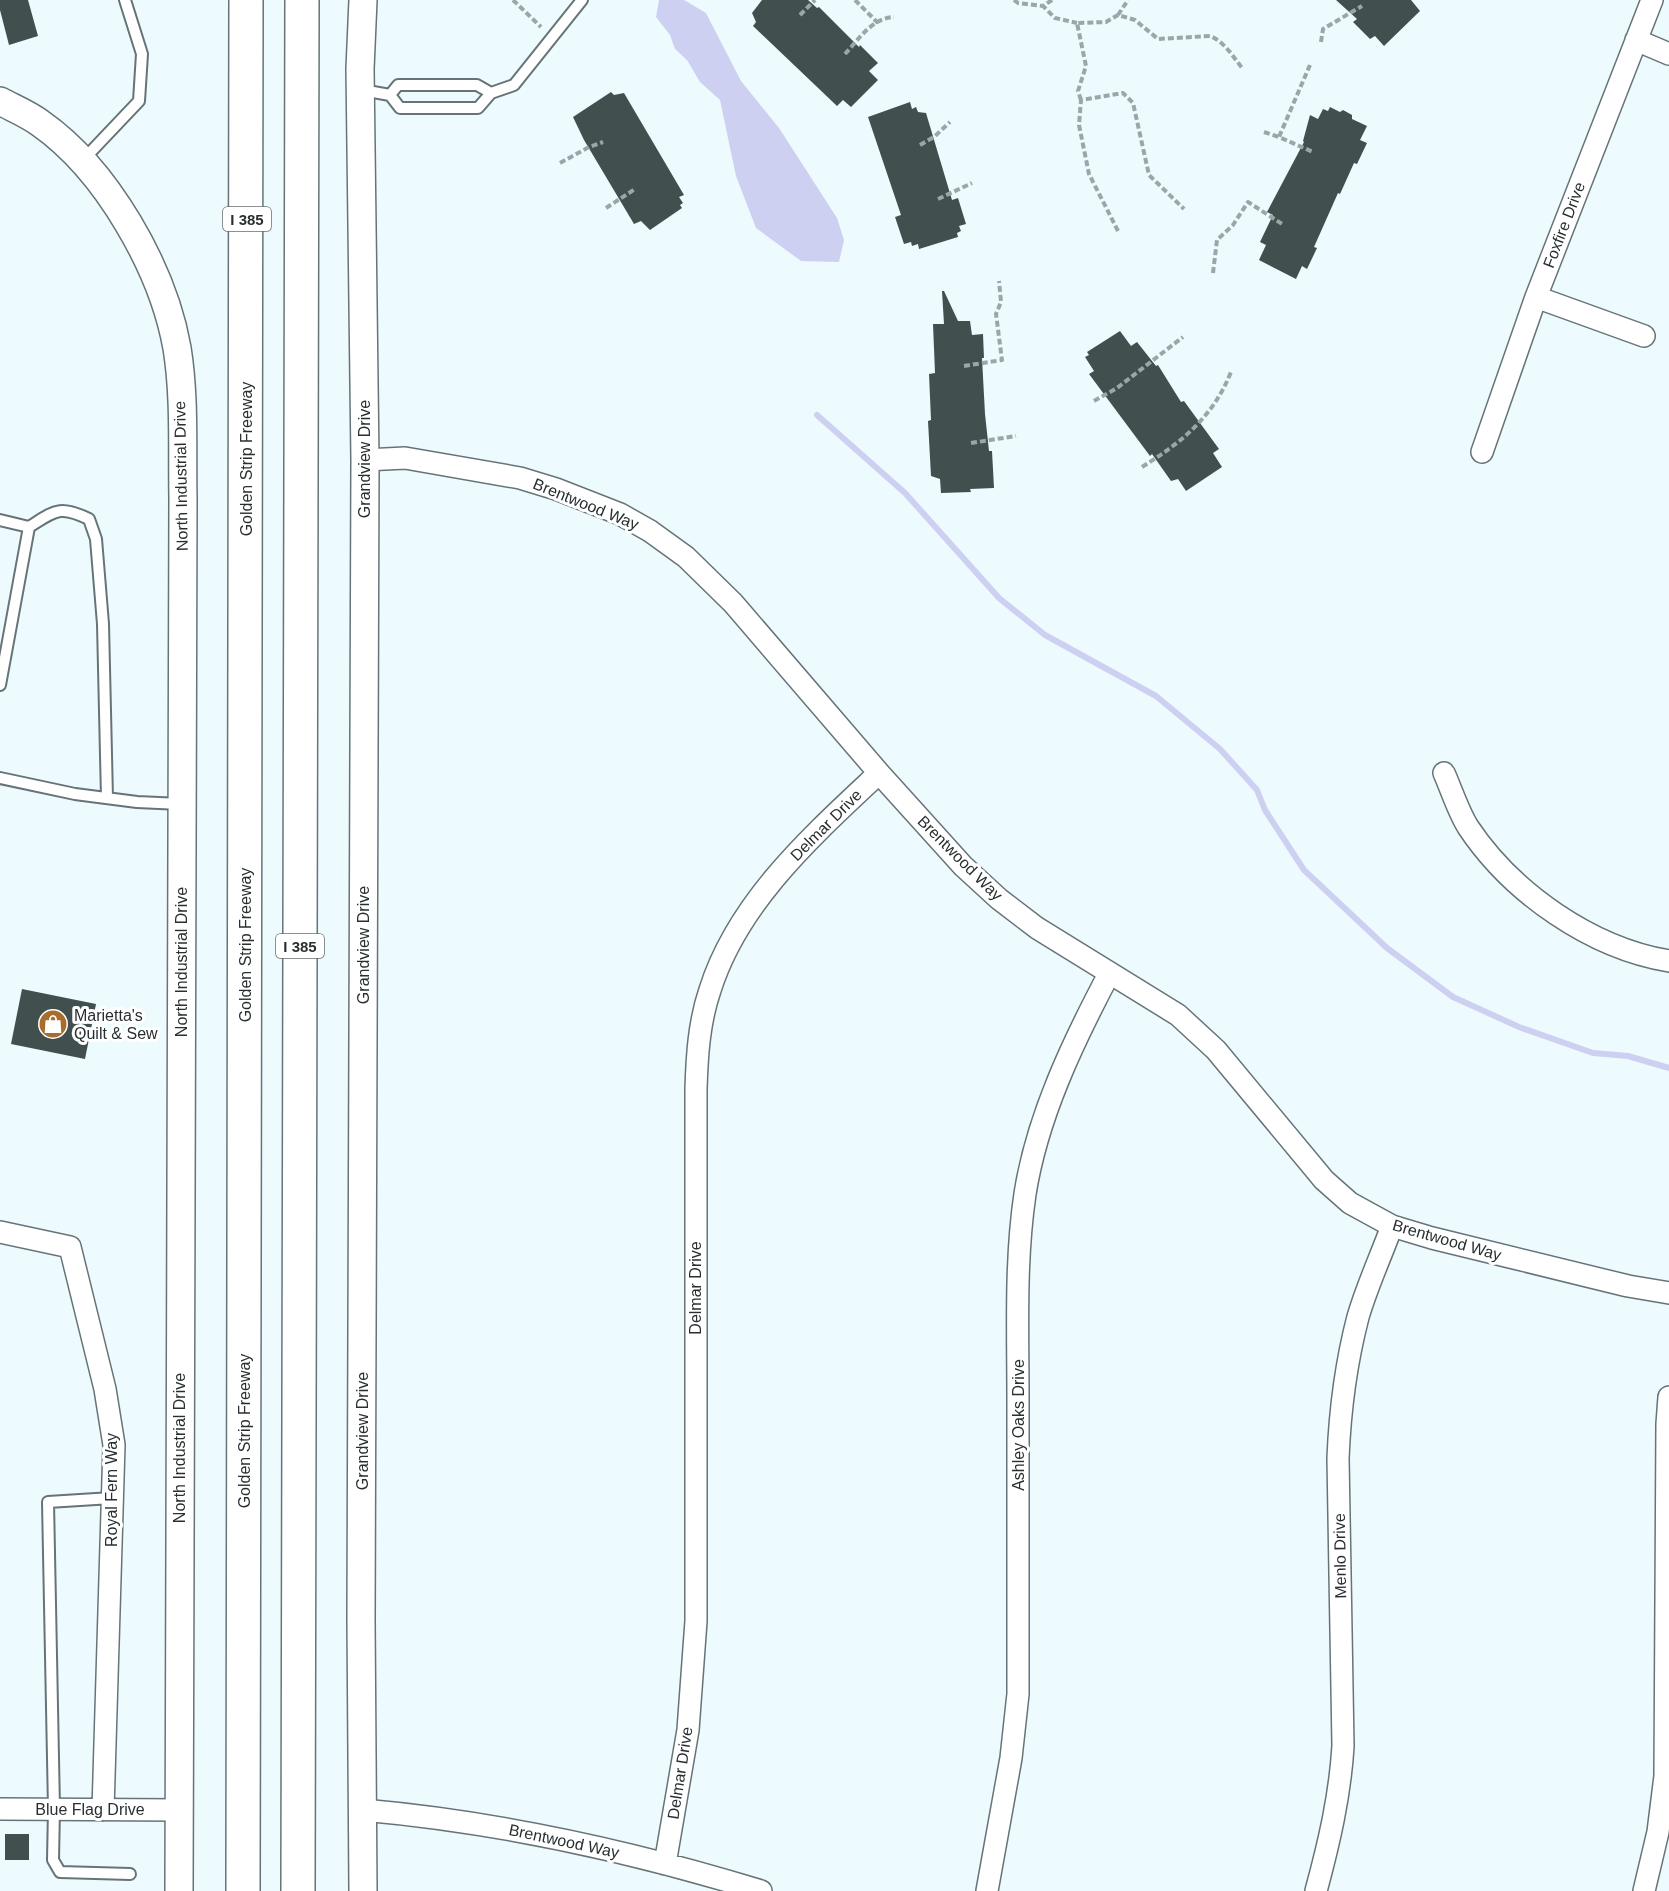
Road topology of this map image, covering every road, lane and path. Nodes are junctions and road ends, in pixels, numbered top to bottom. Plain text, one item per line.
1 (124, 0) edge
2 (246, 0) edge
3 (302, 0) edge
4 (363, 0) edge
5 (513, 0) edge
6 (582, 0) edge
7 (815, 0) edge
8 (855, 0) edge
9 (1014, 0) edge
10 (1052, 0) edge
11 (1128, 0) edge
12 (1652, 0) edge
13 (1043, 6) junction
14 (1362, 6) dead end
15 (800, 15) dead end
16 (1118, 15) junction
17 (894, 17) dead end
18 (878, 23) junction
19 (1077, 23) junction
20 (541, 27) dead end
21 (1636, 40) junction
22 (1321, 42) dead end
23 (845, 54) dead end
24 (1669, 54) edge
25 (1310, 65) dead end
26 (1243, 69) dead end
27 (360, 89) junction
28 (491, 93) junction
29 (390, 95) junction
30 (1081, 100) junction
31 (0, 101) edge
32 (950, 122) dead end
33 (1264, 132) dead end
34 (1279, 137) junction
35 (603, 142) dead end
36 (920, 145) dead end
37 (1313, 152) dead end
38 (82, 160) junction
39 (560, 163) dead end
40 (972, 183) dead end
41 (635, 189) dead end
42 (938, 199) dead end
43 (606, 208) dead end
44 (1184, 209) dead end
45 (1282, 224) dead end
46 (1118, 231) dead end
47 (1213, 273) dead end
48 (999, 281) dead end
49 (1536, 297) junction
50 (1644, 336) dead end
51 (1183, 337) dead end
52 (964, 366) dead end
53 (1230, 372) dead end
54 (1094, 401) dead end
55 (1016, 436) dead end
56 (971, 443) dead end
57 (1482, 452) dead end
58 (364, 460) junction
59 (1142, 467) dead end
60 (0, 520) edge
61 (29, 526) junction
62 (0, 685) edge
63 (879, 773) junction
64 (1444, 773) dead end
65 (0, 778) edge
66 (107, 798) junction
67 (182, 804) junction
68 (1669, 961) edge
69 (1109, 974) junction
70 (1392, 1226) junction
71 (0, 1232) edge
72 (1669, 1293) edge
73 (1669, 1397) edge
74 (112, 1498) junction
75 (0, 1809) edge
76 (54, 1809) junction
77 (103, 1810) junction
78 (179, 1810) junction
79 (363, 1810) junction
80 (665, 1864) junction
81 (130, 1874) dead end
82 (179, 1891) edge
83 (243, 1891) edge
84 (298, 1891) edge
85 (363, 1891) edge
86 (761, 1891) edge
87 (987, 1891) edge
88 (1316, 1891) edge
89 (1644, 1891) edge

1 - 38 lane
2 - 83 highway, Golden Strip Freeway / I 385
3 - 84 highway, I 385
4 - 27 street, Grandview Drive
5 - 20 path
6 - 28 lane
7 - 15 path
8 - 18 path
9 - 13 path
10 - 13 path
11 - 16 path
12 - 21 street, Foxfire Drive
13 - 19 path
14 - 22 path
16 - 19 path
16 - 26 path
17 - 18 path
18 - 23 path
19 - 30 path
21 - 24 street
21 - 49 street, Foxfire Drive
25 - 34 path
27 - 29 lane
27 - 58 street, Grandview Drive
28 - 29 lane
28 - 29 lane
30 - 44 path
30 - 46 path
31 - 38 street, North Industrial Drive
32 - 36 path
33 - 34 path
34 - 37 path
35 - 39 path
38 - 67 street, North Industrial Drive
40 - 42 path
41 - 43 path
45 - 47 path
48 - 52 path
49 - 50 street
49 - 57 street, Foxfire Drive
51 - 54 path
53 - 59 path
55 - 56 path
58 - 63 street, Brentwood Way
58 - 79 street, Grandview Drive
60 - 61 lane
61 - 62 lane
61 - 66 lane
63 - 69 street, Brentwood Way
63 - 80 street, Delmar Drive
64 - 68 street
65 - 66 lane
66 - 67 lane
67 - 78 street, North Industrial Drive
69 - 70 street, Brentwood Way
69 - 87 street, Ashley Oaks Drive
70 - 72 street, Brentwood Way
70 - 88 street, Menlo Drive
71 - 74 street, Royal Fern Way
73 - 89 street
74 - 76 lane
74 - 77 street, Royal Fern Way
75 - 76 street, Blue Flag Drive
76 - 77 street, Blue Flag Drive
76 - 81 lane
77 - 78 street, Blue Flag Drive
78 - 82 street, North Industrial Drive
79 - 80 street, Brentwood Way
79 - 85 street, Grandview Drive
80 - 86 street, Brentwood Way

